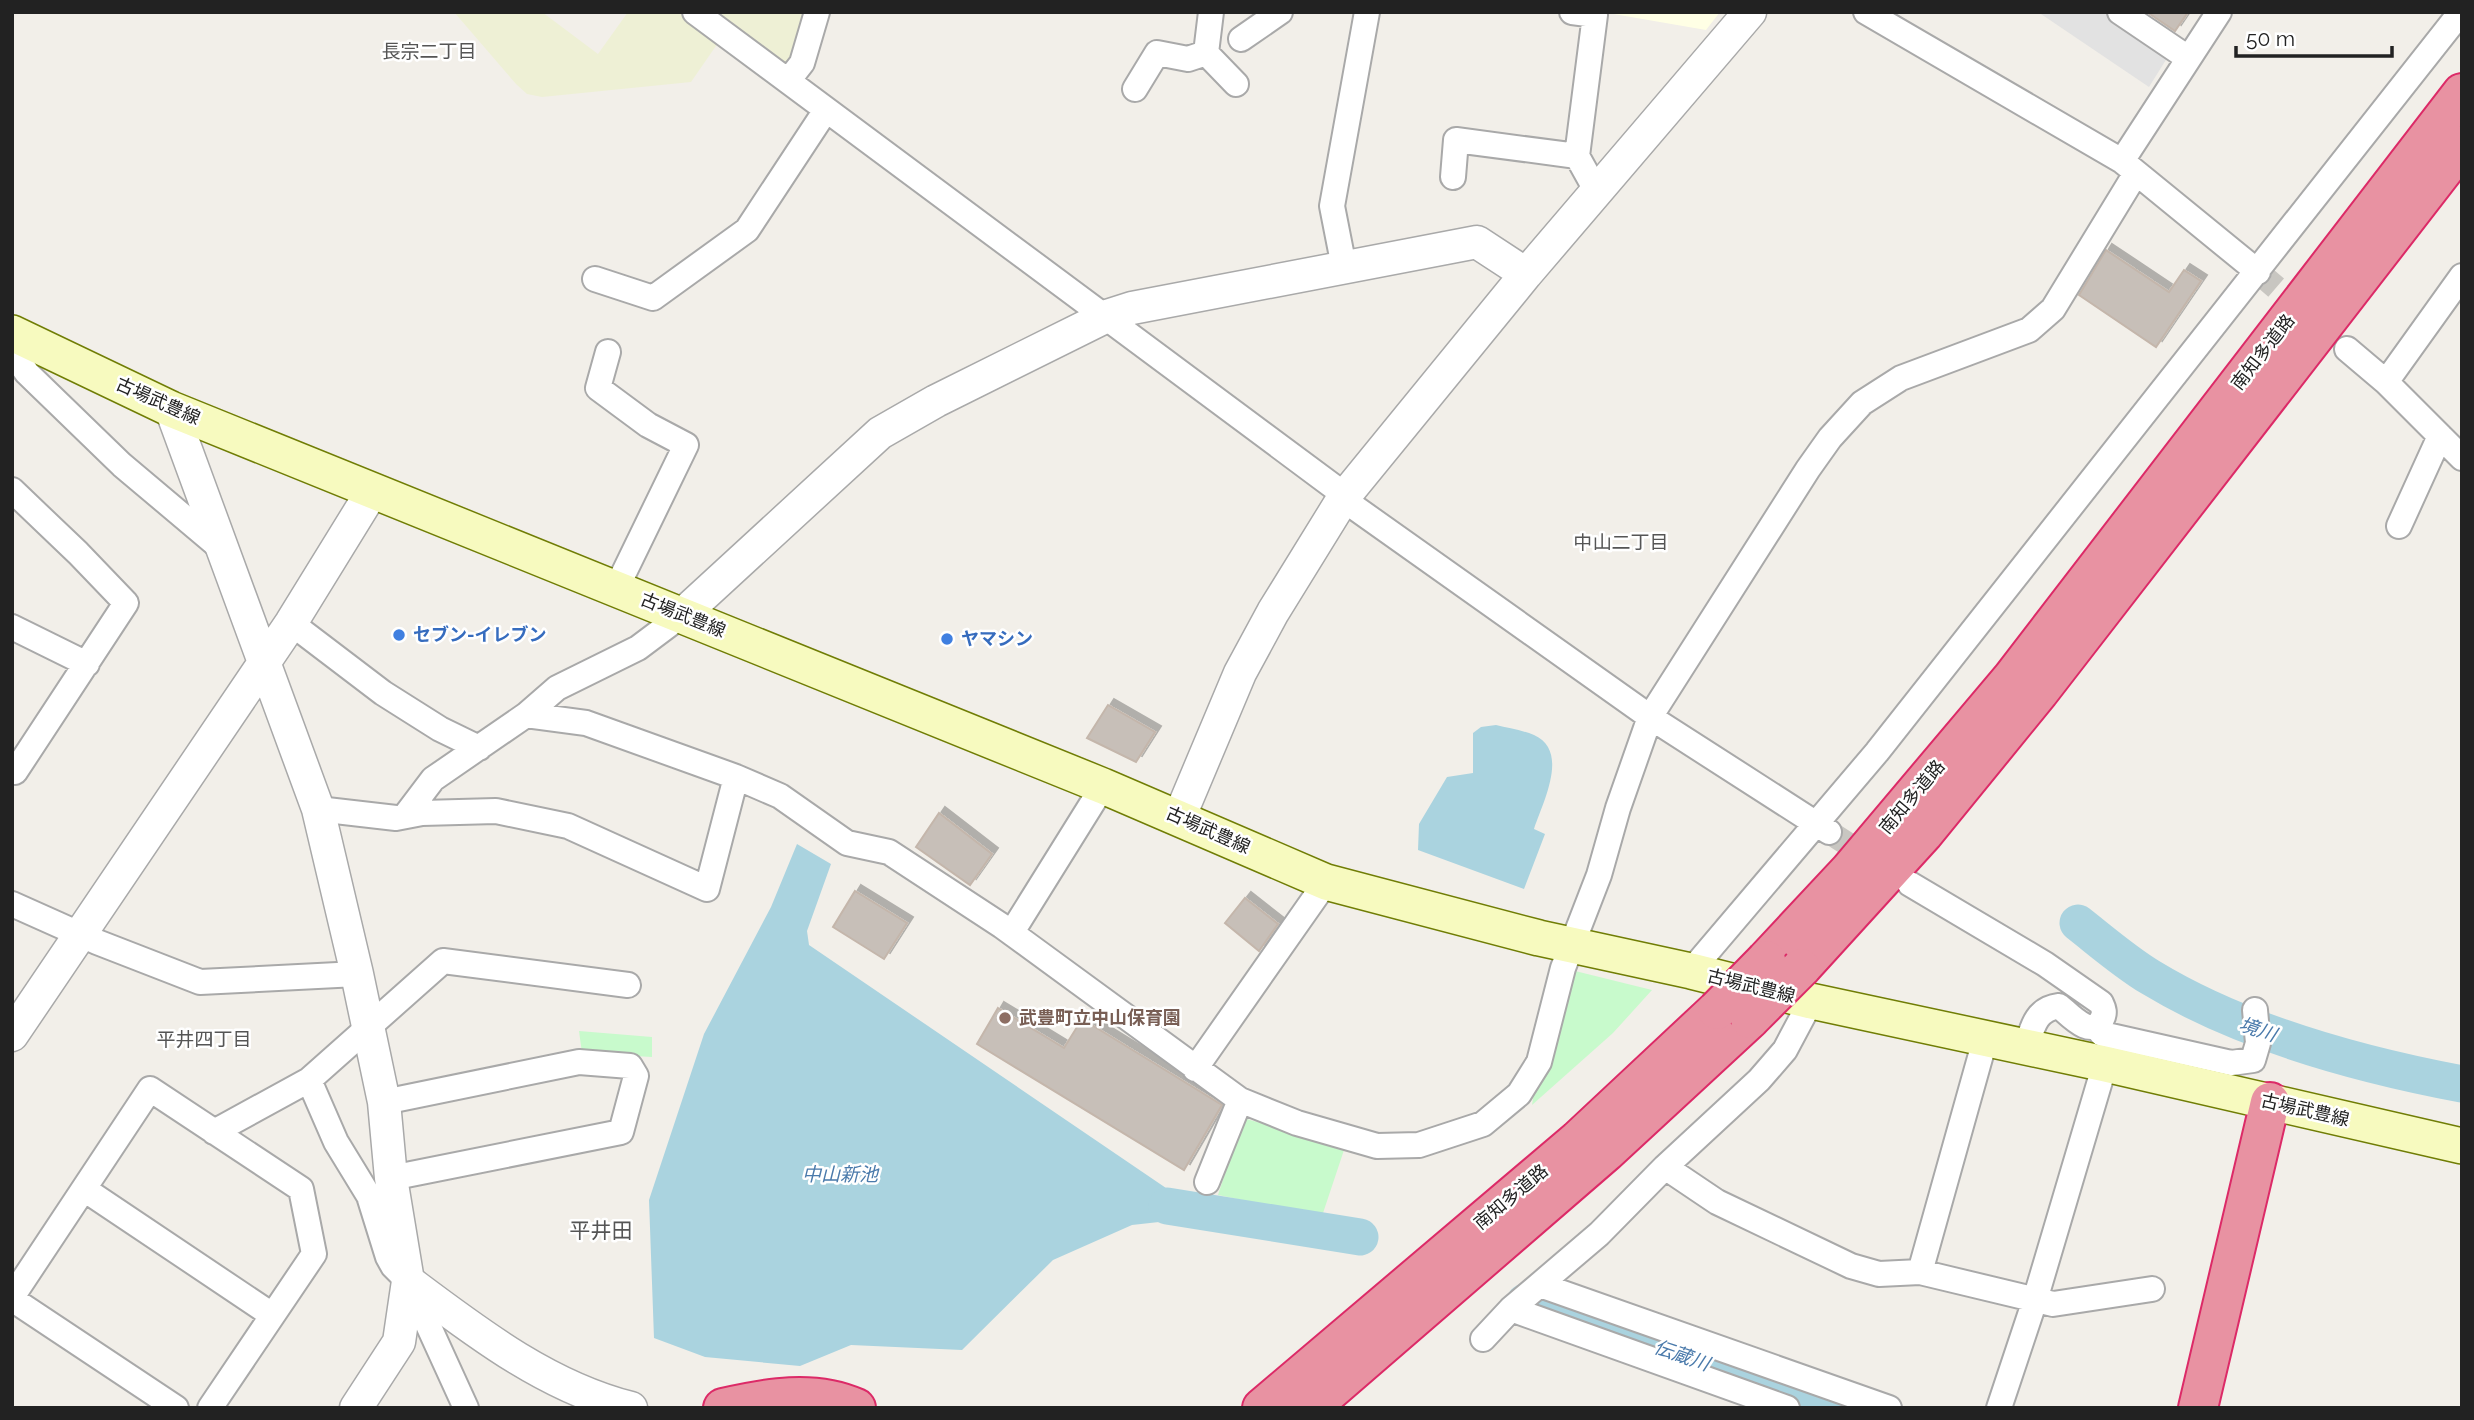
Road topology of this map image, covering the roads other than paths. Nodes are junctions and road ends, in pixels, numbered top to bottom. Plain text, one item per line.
1 (695, 12) edge
2 (817, 12) edge
3 (1211, 12) edge
4 (1280, 12) edge
5 (1367, 12) edge
6 (1572, 12) edge
7 (1750, 12) edge
8 (1866, 12) edge
9 (2120, 12) edge
10 (2219, 12) edge
11 (2461, 12) edge
12 (1241, 38) dead end
13 (1206, 52) junction
14 (2188, 58) junction
15 (788, 81) junction
16 (1236, 84) dead end
17 (1135, 89) dead end
18 (2462, 93) edge
19 (826, 110) junction
20 (2462, 146) edge
21 (1577, 156) junction
22 (2129, 167) junction
23 (1453, 177) dead end
24 (1597, 192) junction
25 (1343, 267) junction
26 (2258, 272) junction
27 (1526, 274) junction
28 (2462, 276) edge
29 (595, 279) dead end
30 (1107, 316) junction
31 (12, 333) edge
32 (12, 344) edge
33 (2347, 349) dead end
34 (608, 352) dead end
35 (2386, 382) junction
36 (171, 409) junction
37 (2440, 436) junction
38 (2462, 458) edge
39 (12, 490) edge
40 (373, 490) junction
41 (1344, 497) junction
42 (2399, 526) dead end
43 (225, 551) junction
44 (617, 587) junction
45 (682, 615) junction
46 (291, 623) junction
47 (12, 627) edge
48 (264, 663) junction
49 (87, 664) junction
50 (526, 715) junction
51 (1650, 717) junction
52 (479, 748) junction
53 (12, 771) edge
54 (736, 777) junction
55 (1103, 786) junction
56 (318, 809) junction
57 (405, 816) junction
58 (1179, 818) junction
59 (1822, 828) junction
60 (1326, 882) junction
61 (1910, 884) dead end
62 (12, 904) edge
63 (1012, 932) junction
64 (80, 935) junction
65 (1571, 945) junction
66 (1691, 971) junction
67 (357, 974) junction
68 (1793, 976) junction
69 (628, 985) dead end
70 (2255, 1010) dead end
71 (1734, 1014) junction
72 (2096, 1026) junction
73 (369, 1029) junction
74 (12, 1035) edge
75 (1985, 1040) junction
76 (2026, 1048) junction
77 (2105, 1064) junction
78 (1195, 1069) junction
79 (309, 1080) junction
80 (1240, 1100) junction
81 (384, 1102) junction
82 (2281, 1104) junction
83 (214, 1132) junction
84 (2462, 1146) edge
85 (1665, 1167) junction
86 (391, 1178) junction
87 (1207, 1182) dead end
88 (84, 1189) junction
89 (1564, 1189) junction
90 (1920, 1272) junction
91 (408, 1281) junction
92 (1539, 1286) junction
93 (2152, 1289) dead end
94 (12, 1298) edge
95 (2035, 1300) junction
96 (1512, 1309) junction
97 (272, 1315) junction
98 (1370, 1316) junction
99 (1483, 1339) dead end
100 (176, 1408) edge
101 (210, 1408) edge
102 (356, 1408) edge
103 (466, 1408) edge
104 (631, 1408) edge
105 (723, 1408) edge
106 (856, 1408) edge
107 (1242, 1408) edge
108 (1262, 1408) edge
109 (1310, 1408) edge
110 (1349, 1408) edge
111 (1787, 1408) edge
112 (1889, 1408) edge
113 (1999, 1408) edge
114 (2198, 1408) edge
115 (2219, 1408) edge

1 - 15 street
2 - 15 street
3 - 13 street
4 - 12 street
5 - 25 street
6 - 21 street
7 - 24 street
8 - 22 street
9 - 14 street
10 - 14 street
11 - 26 street
13 - 16 street
13 - 17 street
14 - 22 street
15 - 19 street
18 - 68 highway, 南知多道路
19 - 29 street
19 - 30 street
20 - 68 highway, 南知多道路
21 - 23 street
21 - 24 street
22 - 26 street
22 - 51 street
24 - 27 street
25 - 27 street
25 - 30 street
26 - 59 street
27 - 41 street
28 - 35 street
30 - 41 street
30 - 45 street
31 - 36 main road, 古場武豊線
32 - 43 street
33 - 35 street
34 - 44 street
35 - 37 street
36 - 40 main road, 古場武豊線
36 - 43 street
37 - 38 street
37 - 42 street
39 - 49 street
40 - 44 main road, 古場武豊線
40 - 46 street
41 - 51 street
41 - 58 street
43 - 48 street
44 - 45 main road, 古場武豊線
45 - 50 street
45 - 55 main road, 古場武豊線
46 - 48 street
46 - 52 street
47 - 49 street
48 - 56 street
48 - 64 street
49 - 53 street
50 - 52 street
50 - 54 street
51 - 59 street
51 - 65 street
52 - 57 street
54 - 57 street
54 - 63 street
55 - 58 main road, 古場武豊線
55 - 63 street
56 - 57 street
56 - 67 street
58 - 60 main road, 古場武豊線
59 - 66 street
60 - 65 main road, 古場武豊線
60 - 78 street
61 - 72 street
62 - 64 street
63 - 78 street
64 - 67 street
64 - 74 street
65 - 66 main road, 古場武豊線
65 - 80 street
66 - 68 main road, 古場武豊線
67 - 73 street
68 - 71 highway, 南知多道路, bridge
68 - 75 main road, 古場武豊線
68 - 85 street
69 - 73 street
70 - 72 street
71 - 89 highway, 南知多道路
71 - 98 highway, 南知多道路
72 - 76 street
73 - 79 street
73 - 81 street
75 - 76 main road, 古場武豊線
75 - 90 street
76 - 77 main road, 古場武豊線
77 - 82 main road, 古場武豊線
77 - 95 street
78 - 80 street
79 - 83 street
79 - 91 street
80 - 87 street
81 - 86 street
81 - 86 street
82 - 84 main road, 古場武豊線
82 - 114 highway
82 - 115 highway
83 - 88 street
83 - 97 street
85 - 90 street
85 - 92 street
86 - 91 street
88 - 94 street
88 - 97 street
89 - 109 highway, 南知多道路
89 - 110 highway
90 - 95 street
91 - 102 street
91 - 103 street
91 - 104 street
92 - 96 street
92 - 112 street
93 - 95 street
94 - 100 street
95 - 113 street
96 - 99 street
96 - 111 street
97 - 101 street
98 - 107 highway
98 - 108 highway, 南知多道路
105 - 106 highway

